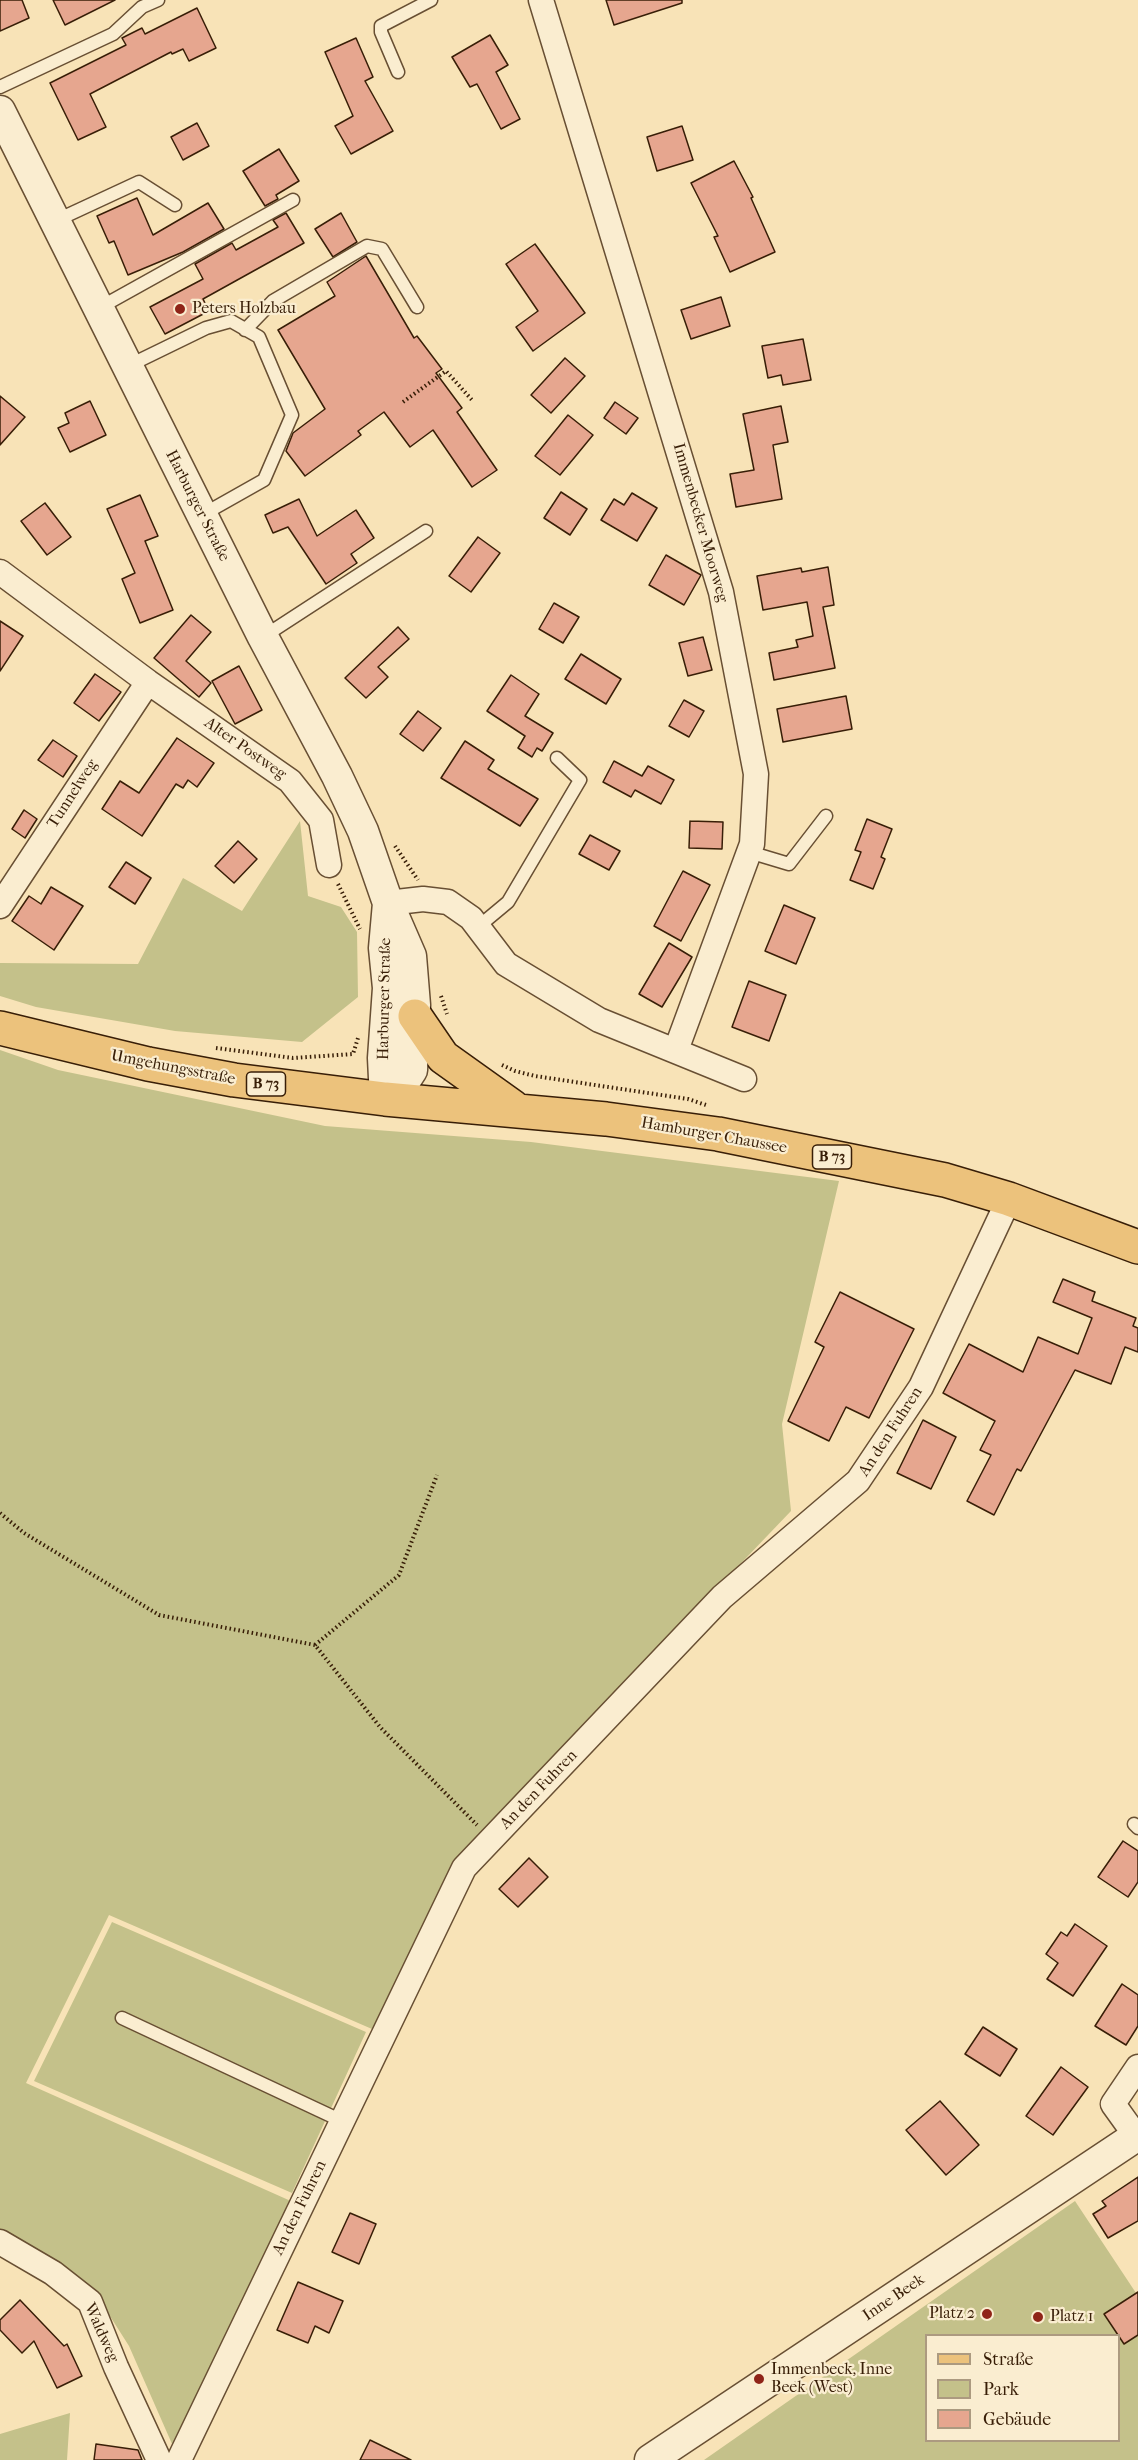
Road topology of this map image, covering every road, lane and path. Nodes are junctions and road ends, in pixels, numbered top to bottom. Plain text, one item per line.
1 (158, 0) edge
2 (431, 0) edge
3 (541, 0) edge
4 (398, 72) dead end
5 (0, 87) edge
6 (0, 111) edge
7 (293, 200) dead end
8 (175, 206) dead end
9 (55, 221) junction
10 (417, 307) dead end
11 (99, 308) junction
12 (245, 330) junction
13 (128, 366) junction
14 (472, 400) dead end
15 (403, 402) dead end
16 (202, 515) junction
17 (426, 531) dead end
18 (0, 572) edge
19 (263, 637) junction
20 (148, 682) junction
21 (557, 758) dead end
22 (826, 816) dead end
23 (748, 852) junction
24 (329, 865) joint
25 (388, 903) junction
26 (0, 906) edge
27 (478, 927) junction
28 (361, 930) dead end
29 (415, 1016) junction
30 (0, 1028) edge
31 (360, 1032) dead end
32 (676, 1050) junction
33 (293, 1058) dead end
34 (744, 1079) dead end
35 (385, 1099) junction
36 (517, 1110) junction
37 (1010, 1200) junction
38 (1138, 1247) edge
39 (437, 1475) dead end
40 (0, 1513) edge
41 (315, 1645) junction
42 (491, 1839) junction
43 (122, 2018) dead end
44 (1138, 2067) edge
45 (342, 2121) junction
46 (1137, 2136) edge
47 (0, 2242) edge
48 (159, 2460) edge
49 (179, 2460) edge
50 (650, 2460) edge

1 - 5 lane
2 - 4 lane
3 - 23 street, Immenbecker Moorweg
6 - 9 street, Harburger Straße
7 - 11 lane
8 - 9 lane
9 - 11 street, Harburger Straße
10 - 12 lane
11 - 13 street, Harburger Straße
12 - 13 lane
12 - 16 lane
13 - 16 street, Harburger Straße
14 - 15 path
16 - 19 street, Harburger Straße
17 - 19 lane
18 - 20 street, Alter Postweg
19 - 25 street, Harburger Straße
20 - 24 street, Alter Postweg
20 - 26 street, Tunnelweg
21 - 27 lane
22 - 23 lane
23 - 32 street, Immenbecker Moorweg
24 - 28 path
25 - 27 street
25 - 29 street, Harburger Straße
25 - 35 street, Harburger Straße
27 - 32 street
29 - 35 street, Harburger Straße
29 - 36 main road
30 - 35 main road, Umgehungsstraße / B 73
31 - 33 path
32 - 34 street
35 - 36 main road, Hamburger Chaussee / B 73
36 - 37 main road, Hamburger Chaussee / B 73
37 - 38 main road, Hamburger Chaussee / B 73
37 - 42 street, An den Fuhren
39 - 41 path
40 - 41 path
41 - 42 path
42 - 45 street, An den Fuhren
43 - 45 lane
44 - 46 street
45 - 49 street, An den Fuhren
46 - 50 street, Inne Beek
47 - 48 street, Waldweg

